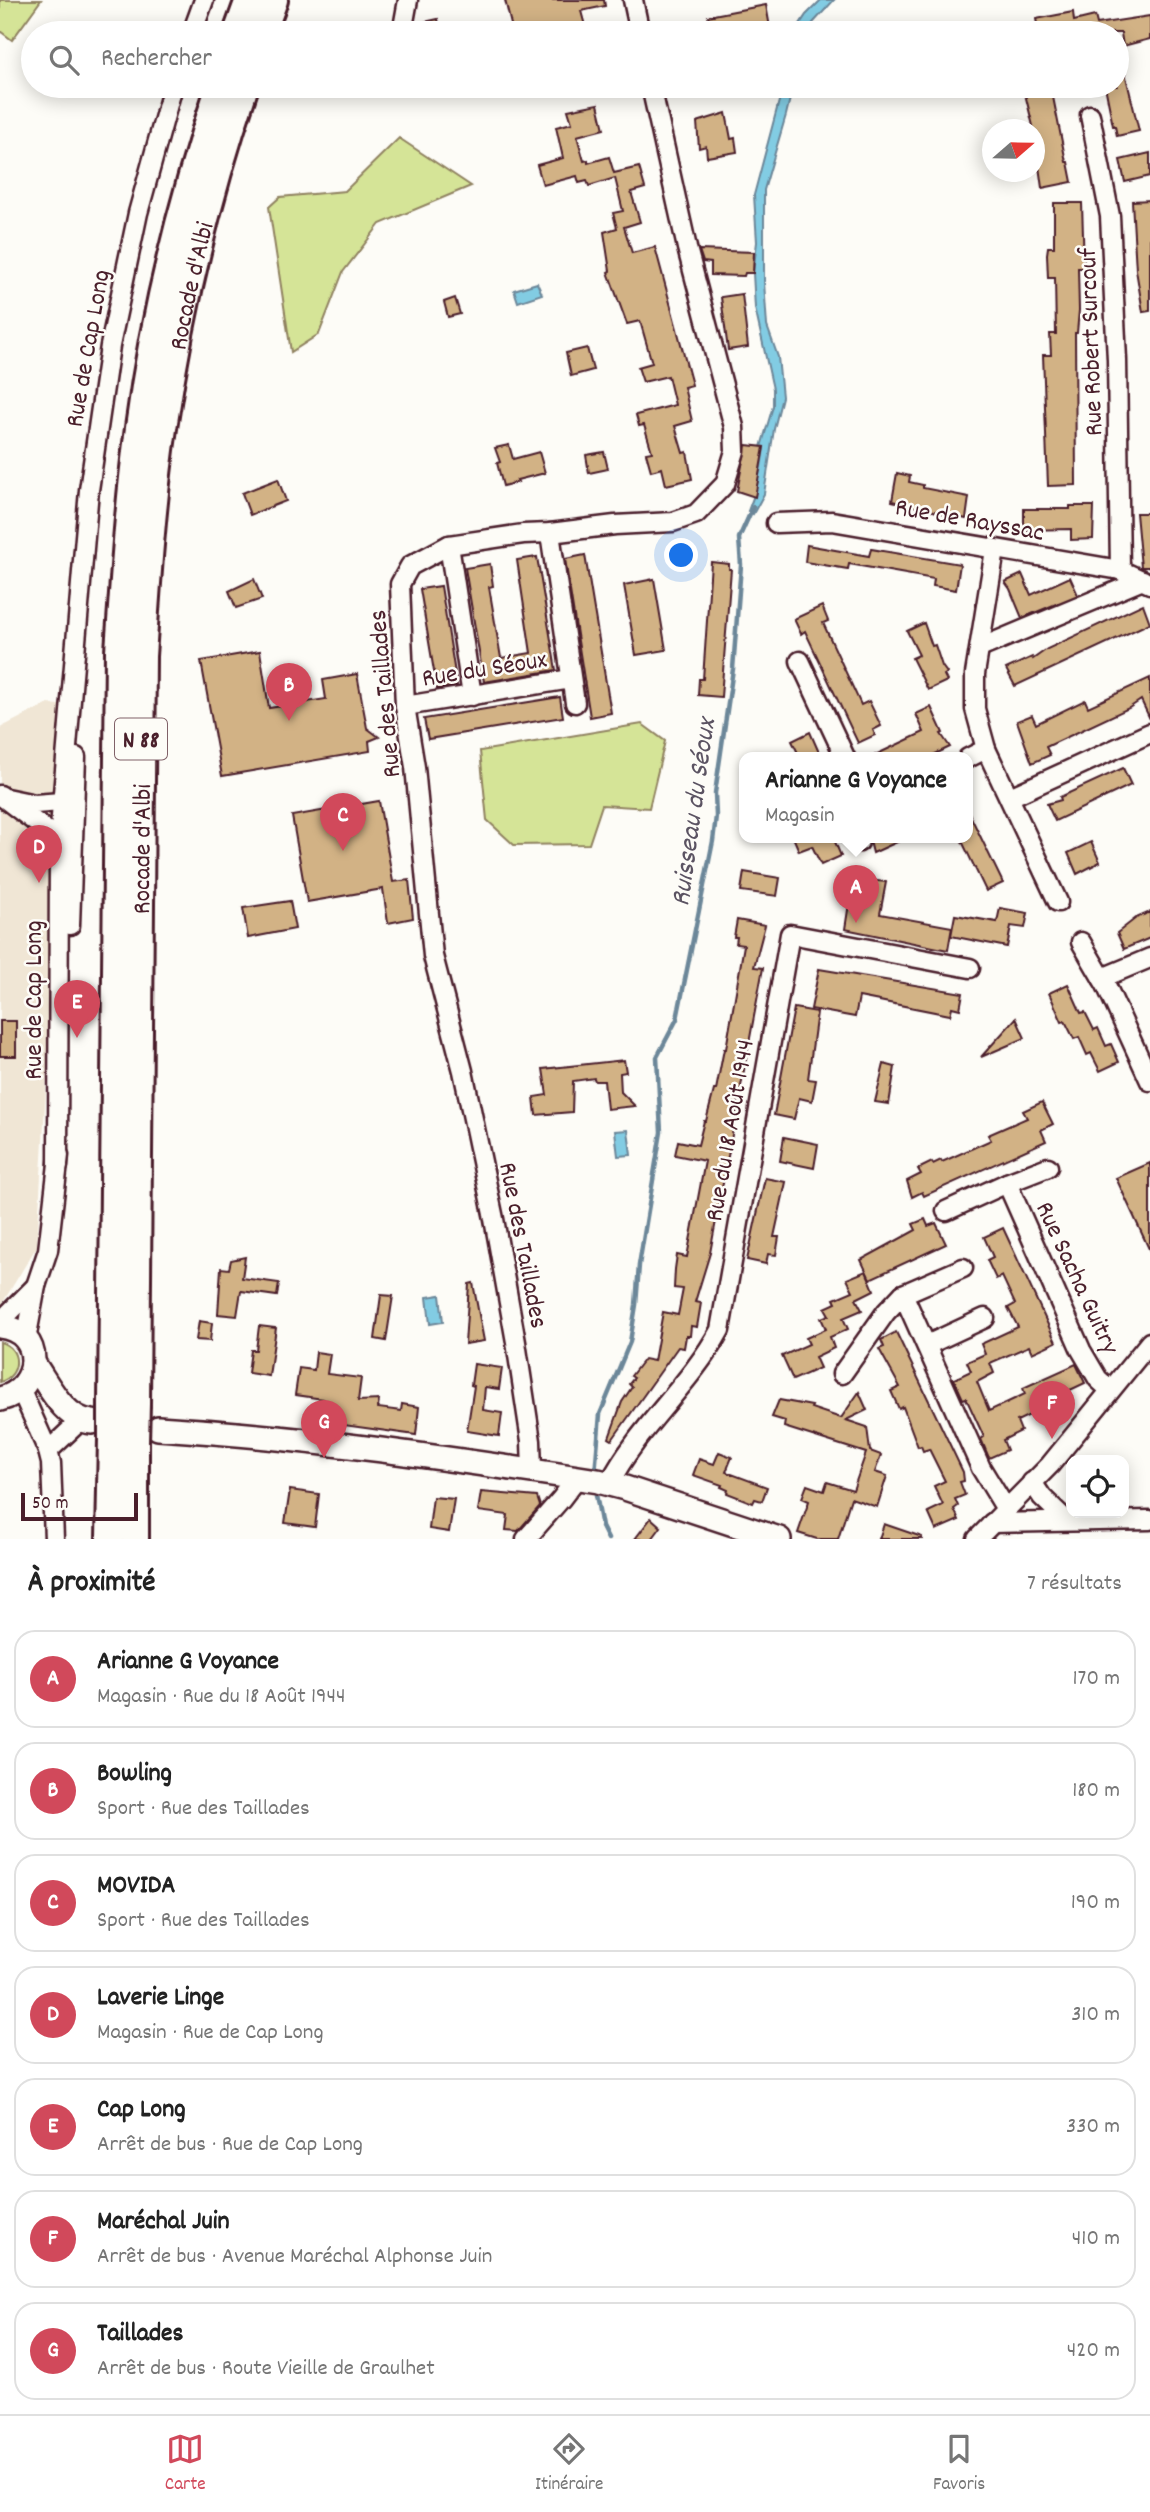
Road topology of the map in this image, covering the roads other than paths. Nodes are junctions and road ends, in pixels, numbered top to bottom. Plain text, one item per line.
1 (204, 0) edge
2 (249, 0) edge
3 (274, 0) edge
4 (408, 0) edge
5 (632, 0) edge
6 (196, 21) edge
7 (241, 21) edge
8 (266, 21) edge
9 (404, 21) edge
10 (637, 21) edge
11 (170, 98) edge
12 (216, 98) edge
13 (240, 98) edge
14 (654, 98) edge
15 (1090, 115) dead end
16 (776, 523) dead end
17 (550, 533) junction
18 (449, 545) junction
19 (995, 550) junction
20 (1120, 570) junction
21 (1147, 582) edge
22 (78, 624) junction
23 (980, 648) junction
24 (800, 661) dead end
25 (571, 679) junction
26 (472, 696) junction
27 (575, 703) dead end
28 (405, 706) junction
29 (1150, 733) edge
30 (986, 749) junction
31 (843, 752) edge
32 (973, 756) edge
33 (76, 772) junction
34 (3, 796) edge
35 (1010, 797) junction
36 (61, 802) junction
37 (63, 834) junction
38 (1058, 902) dead end
39 (70, 919) junction
40 (1082, 942) dead end
41 (1150, 958) edge
42 (970, 968) dead end
43 (1102, 978) junction
44 (1150, 1082) edge
45 (58, 1166) junction
46 (1048, 1167) dead end
47 (1007, 1184) junction
48 (946, 1211) dead end
49 (963, 1268) dead end
50 (36, 1286) junction
51 (903, 1294) junction
52 (985, 1318) dead end
53 (0, 1324) edge
54 (26, 1340) junction
55 (1150, 1342) edge
56 (928, 1345) junction
57 (842, 1374) dead end
58 (16, 1387) edge
59 (1110, 1390) junction
60 (124, 1403) junction
61 (86, 1421) joint
62 (158, 1428) dead end
63 (123, 1440) junction
64 (48, 1451) junction
65 (532, 1471) junction
66 (594, 1481) junction
67 (1032, 1482) junction
68 (1006, 1509) junction
69 (1150, 1520) edge
70 (1067, 1521) junction
71 (992, 1523) junction
72 (54, 1539) edge
73 (110, 1539) edge
74 (135, 1539) edge
75 (526, 1539) edge
76 (779, 1539) edge
77 (977, 1539) edge

1 - 6 street
2 - 7 highway
3 - 8 highway
4 - 9 street
5 - 10 street
11 - 22 street, Rue de Cap Long
12 - 60 highway, Rocade d'Albi / N 88
13 - 60 highway, Rocade d'Albi / N 88
14 - 17 street, Rue des Taillades
15 - 20 street, Rue Robert Surcouf
16 - 19 street, Rue de Rayssac
17 - 18 street, Rue des Taillades
17 - 25 street, Rue du Séoux
18 - 26 street
18 - 28 street, Rue des Taillades
19 - 20 street, Rue de Rayssac
19 - 23 street
20 - 21 street, Rue de Rayssac
21 - 23 street
22 - 33 street, Rue de Cap Long
22 - 36 street, Rue de Cap Long
23 - 30 street
24 - 31 street
25 - 26 street, Rue du Séoux
25 - 27 street, Rue du Séoux
26 - 28 street, Rue du Séoux
28 - 65 street, Rue des Taillades
29 - 35 street
30 - 32 street
30 - 35 street
33 - 37 street
33 - 39 street, Rue de Cap Long
34 - 36 street
34 - 37 street
35 - 38 street
36 - 37 street
37 - 39 street
37 - 45 street, Rue de Cap Long
39 - 45 street, Rue de Cap Long
40 - 43 street
41 - 43 street
42 - 66 street, Rue du 18 Août 1944
43 - 44 street
45 - 50 street, Rue de Cap Long
46 - 47 street, Rue Sacha Guitry
47 - 48 street, Rue Sacha Guitry
47 - 59 street, Rue Sacha Guitry
49 - 51 street
50 - 53 street, Rue de Cap Long
50 - 54 street, Rue de Cap Long
51 - 56 street
51 - 57 street
52 - 56 street
53 - 54 main road
54 - 58 main road
55 - 59 street
56 - 68 street
58 - 61 main road
58 - 64 street
59 - 67 street
60 - 63 highway, Rocade d'Albi / N 88, bridge
61 - 64 street
62 - 65 main road
63 - 73 highway, Rocade d'Albi / N 88
63 - 74 highway, Rocade d'Albi / N 88
64 - 72 street
65 - 66 main road
66 - 75 street
66 - 76 main road
67 - 68 street
67 - 70 street
68 - 71 street
69 - 70 street
70 - 71 street
71 - 77 street

